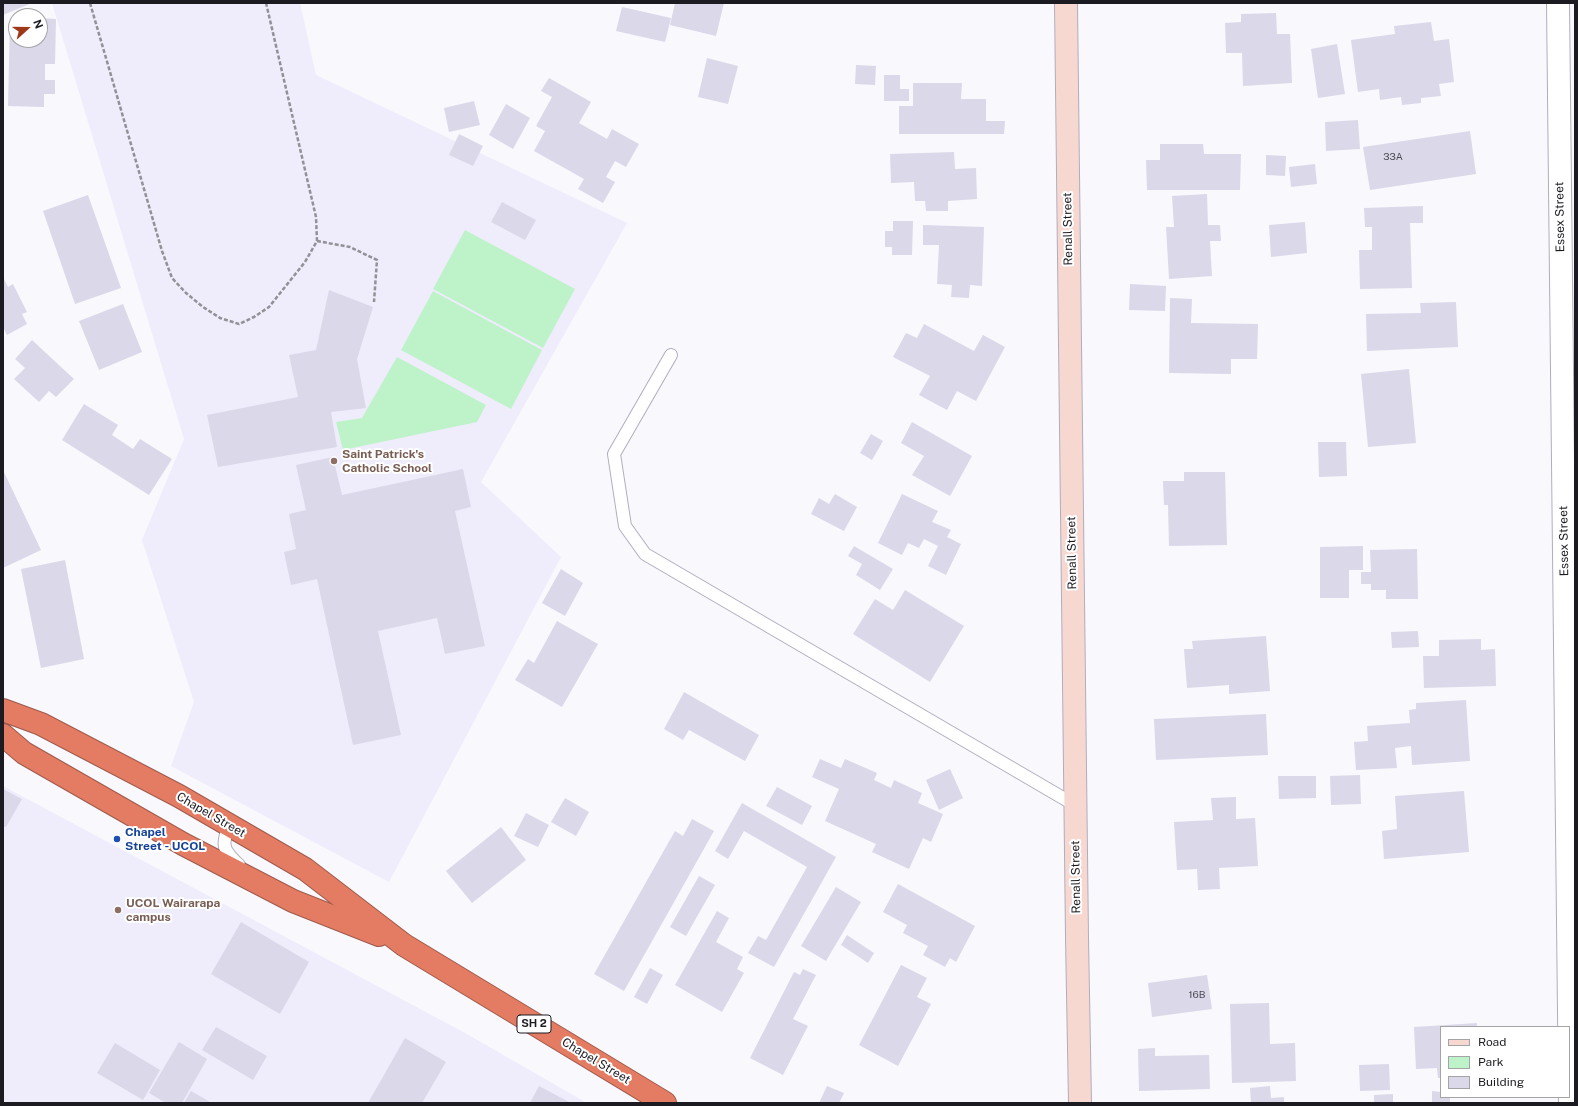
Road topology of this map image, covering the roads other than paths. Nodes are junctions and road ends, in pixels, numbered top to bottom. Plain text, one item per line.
1 (1066, 3) edge
2 (1558, 3) edge
3 (671, 355) dead end
4 (3, 710) edge
5 (3, 735) edge
6 (1075, 805) junction
7 (229, 825) junction
8 (259, 884) junction
9 (404, 945) junction
10 (1569, 1026) edge
11 (665, 1103) edge
12 (1080, 1103) edge

1 - 6 street, Renall Street
2 - 10 street, Essex Street
3 - 6 lane
4 - 7 highway, Chapel Street / SH 2
5 - 8 highway, Chapel Street / SH 2
6 - 12 street, Renall Street
7 - 8 lane
7 - 9 highway, Chapel Street / SH 2
8 - 9 highway, Chapel Street / SH 2
9 - 11 highway, Chapel Street / SH 2

